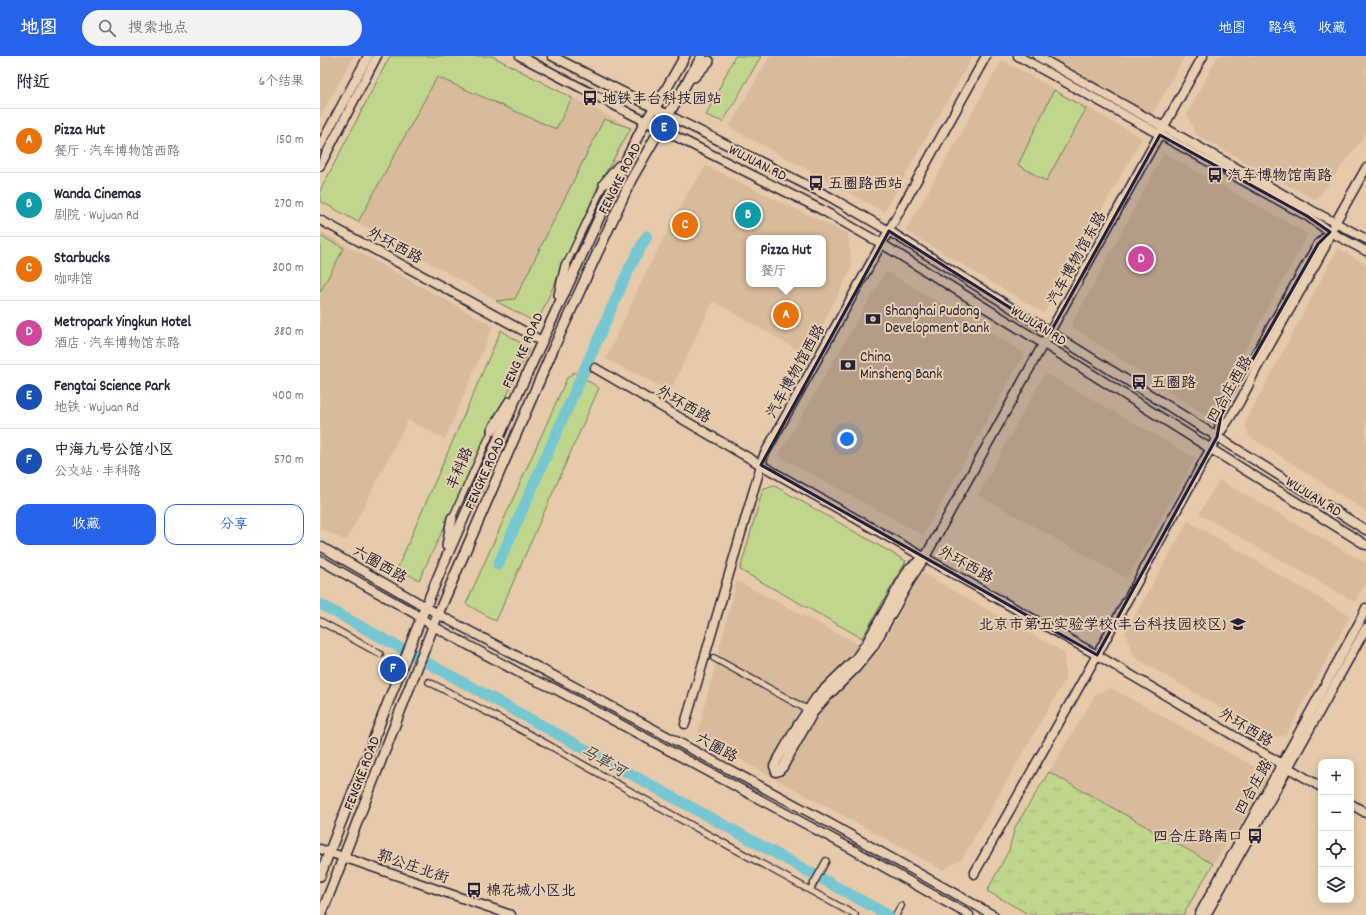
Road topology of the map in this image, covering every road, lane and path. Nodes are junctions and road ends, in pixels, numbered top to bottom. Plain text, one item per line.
1 (368, 56) edge
2 (377, 56) edge
3 (520, 56) edge
4 (552, 56) edge
5 (685, 56) edge
6 (986, 56) edge
7 (1018, 56) edge
8 (1037, 56) edge
9 (1203, 56) edge
10 (707, 58) edge
11 (655, 107) junction
12 (668, 115) junction
13 (646, 121) junction
14 (660, 128) junction
15 (1162, 131) junction
16 (320, 146) edge
17 (627, 158) junction
18 (320, 166) edge
19 (1366, 168) edge
20 (604, 184) joint
21 (320, 220) edge
22 (1335, 223) junction
23 (889, 231) junction
24 (1330, 232) junction
25 (1366, 239) edge
26 (882, 244) junction
27 (1366, 251) edge
28 (566, 265) joint
29 (557, 307) junction
30 (1050, 332) junction
31 (542, 341) junction
32 (1044, 344) junction
33 (595, 368) dead end
34 (520, 389) junction
35 (492, 430) joint
36 (1217, 437) junction
37 (1211, 449) junction
38 (761, 465) junction
39 (452, 518) joint
40 (1366, 530) edge
41 (1366, 545) edge
42 (320, 546) edge
43 (925, 557) junction
44 (320, 560) edge
45 (442, 565) junction
46 (425, 607) junction
47 (1366, 608) edge
48 (438, 614) junction
49 (421, 618) junction
50 (320, 621) edge
51 (433, 626) junction
52 (1366, 628) edge
53 (380, 654) dead end
54 (1097, 655) junction
55 (714, 658) dead end
56 (429, 682) dead end
57 (810, 711) junction
58 (685, 724) dead end
59 (1284, 766) junction
60 (1318, 785) edge
61 (1354, 806) edge
62 (1366, 813) edge
63 (324, 850) edge
64 (344, 857) junction
65 (826, 861) dead end
66 (974, 874) dead end
67 (320, 876) edge
68 (810, 890) junction
69 (901, 906) dead end
70 (321, 915) edge
71 (511, 915) edge
72 (855, 915) edge
73 (896, 915) edge
74 (969, 915) edge
75 (993, 915) edge
76 (1199, 915) edge
77 (1206, 915) edge

1 - 16 street
2 - 18 street
3 - 13 street, WUJUAN RD
4 - 11 street
5 - 11 main road, FENG KE ROAD
6 - 23 street, 汽车博物馆西路
7 - 15 street
8 - 15 street
9 - 15 street, 汽车博物馆东路
10 - 12 main road, FENGKE ROAD
11 - 12 street
11 - 13 main road, FENG KE ROAD
12 - 14 main road, FENGKE ROAD
12 - 23 street, WUJUAN RD
13 - 14 street, WUJUAN RD
13 - 17 main road, FENG KE ROAD
14 - 26 street, WUJUAN RD
14 - 48 main road, FENGKE ROAD
15 - 22 street
15 - 24 street
15 - 30 street, 汽车博物馆东路
17 - 20 main road
17 - 29 main road, FENG KE ROAD
19 - 22 street, 四合庄西路
20 - 28 street
21 - 31 street, 外环西路
22 - 24 street, 四合庄西路
22 - 25 street
23 - 26 street, 汽车博物馆西路
23 - 30 street, WUJUAN RD
24 - 27 street
24 - 36 street, 四合庄西路
26 - 32 street, WUJUAN RD
26 - 38 street, 汽车博物馆西路
28 - 29 main road
29 - 31 main road, FENG KE ROAD
30 - 32 street, 汽车博物馆东路
30 - 36 street, WUJUAN RD
31 - 34 main road, FENG KE ROAD
32 - 37 street, WUJUAN RD
32 - 43 street, 汽车博物馆东路
33 - 38 street, 外环西路
34 - 35 main road
34 - 45 main road, FENG KE ROAD
35 - 39 street, 丰科路
36 - 37 street, 四合庄西路
36 - 40 street, WUJUAN RD
37 - 41 street, WUJUAN RD
37 - 54 street, 四合庄西路
38 - 43 street, 外环西路
38 - 58 street, 汽车博物馆西路
39 - 45 main road
42 - 46 street, 六圈西路
43 - 54 street, 外环西路
43 - 57 street
44 - 49 street, 六圈西路
45 - 46 main road, FENG KE ROAD
46 - 48 street, 六圈路
46 - 49 main road, FENG KE ROAD
47 - 59 street, 四合庄路
48 - 51 main road, FENGKE ROAD
48 - 75 street, 六圈路
49 - 51 street, 六圈路
49 - 63 main road, FENG KE ROAD
50 - 53 street
51 - 64 main road, FENGKE ROAD
51 - 74 street, 六圈路
52 - 59 street, 四合庄路
54 - 59 street, 外环西路
54 - 66 street, 四合庄西路
55 - 57 street
56 - 68 street
57 - 57 street
59 - 60 street, 外环西路
59 - 76 street, 四合庄路
59 - 77 street, 四合庄路
61 - 62 street
63 - 64 street, 郭公庄北街
63 - 67 main road
64 - 70 main road, FENGKE ROAD
64 - 71 street, 郭公庄北街
65 - 68 street
68 - 72 street
69 - 73 street

